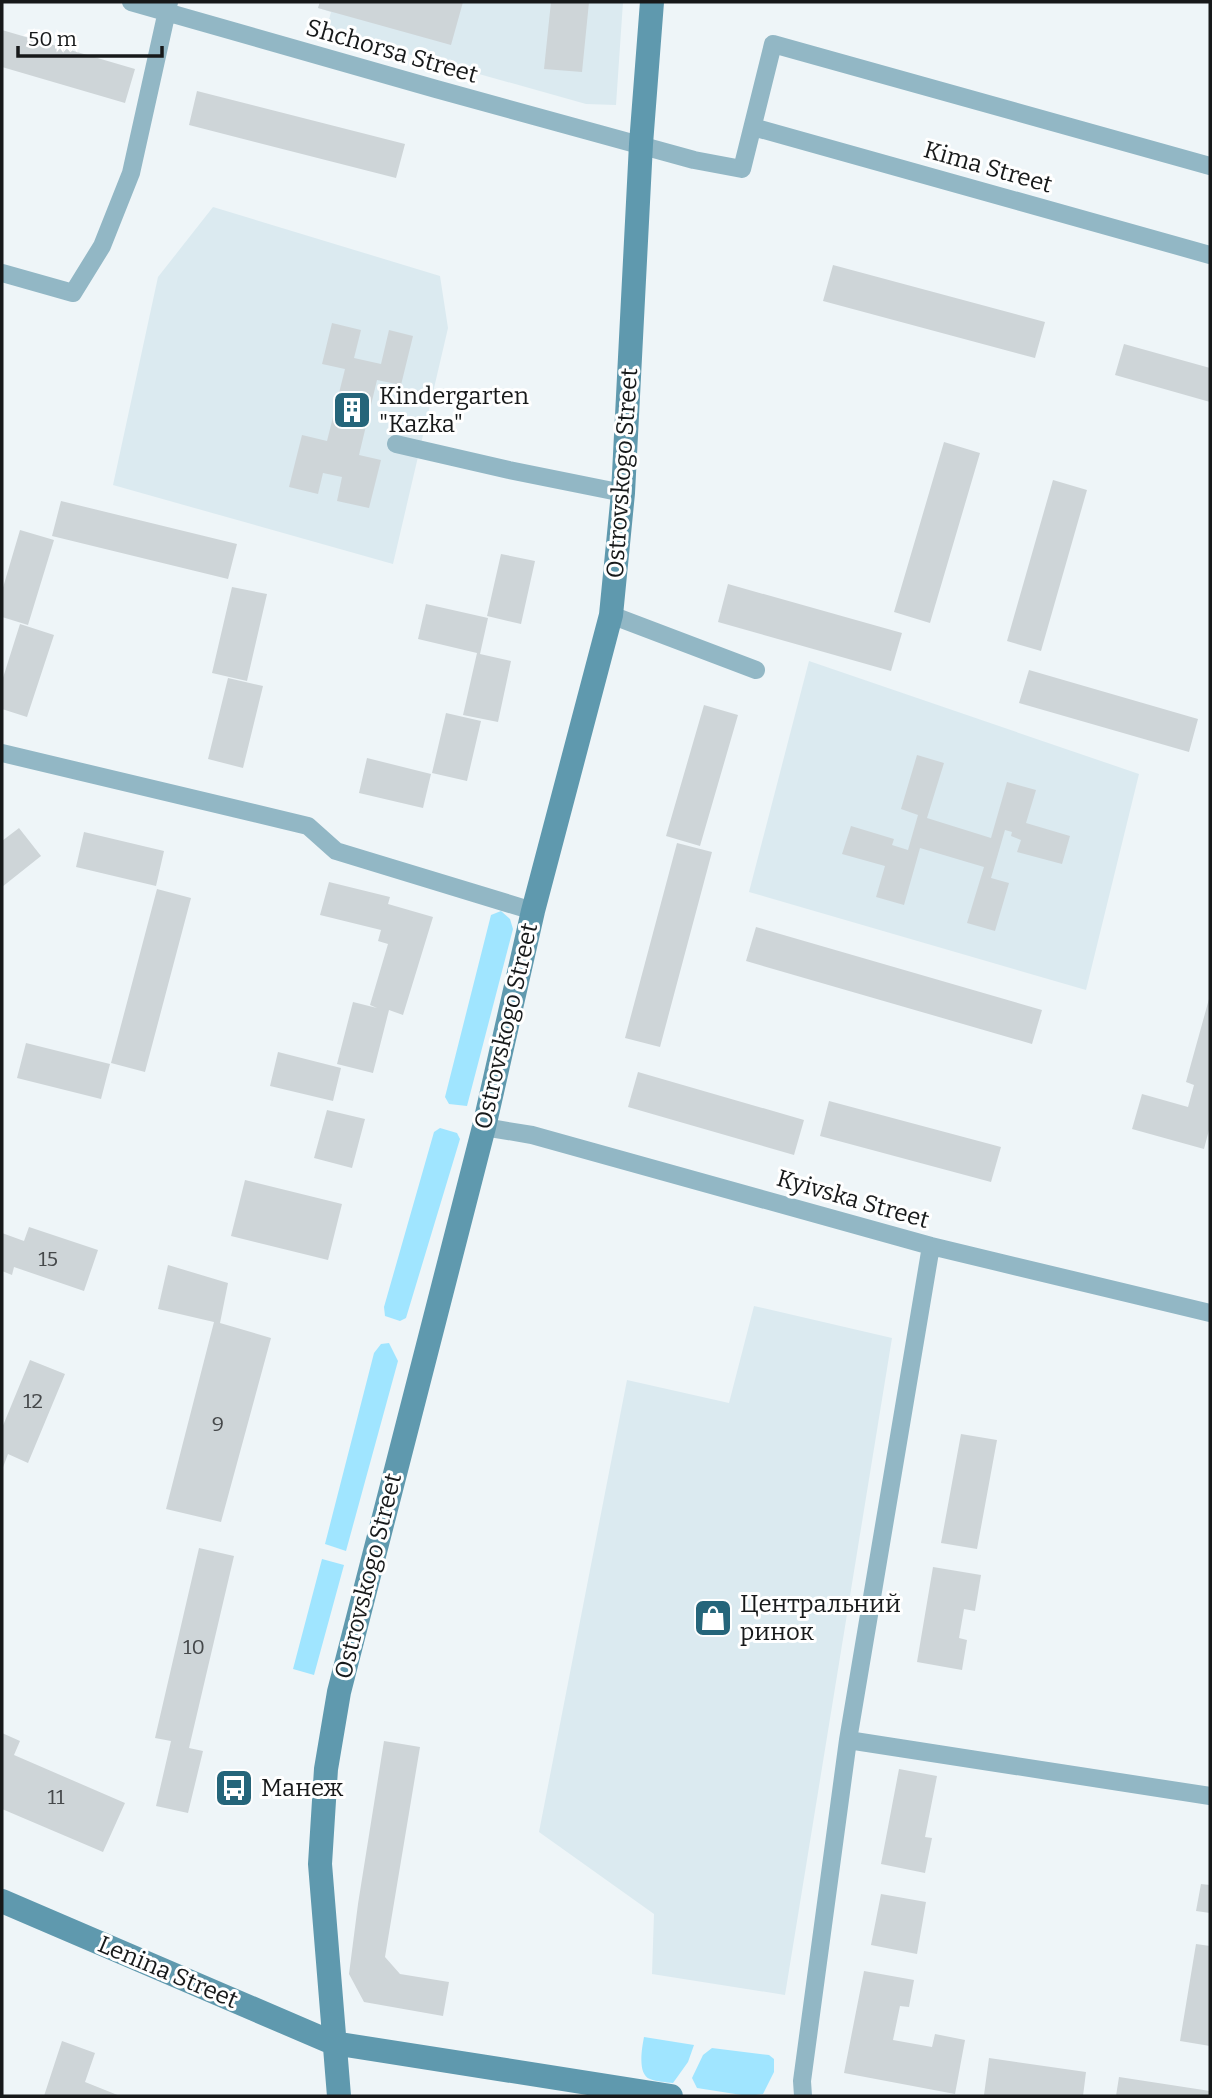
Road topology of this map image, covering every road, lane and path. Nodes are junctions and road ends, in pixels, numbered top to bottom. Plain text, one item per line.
1 (131, 2) edge
2 (652, 2) edge
3 (168, 7) edge
4 (753, 127) junction
5 (641, 144) junction
6 (1210, 166) edge
7 (1210, 255) edge
8 (2, 274) edge
9 (396, 444) dead end
10 (623, 493) junction
11 (611, 615) junction
12 (755, 670) dead end
13 (2, 753) edge
14 (533, 911) junction
15 (484, 1127) junction
16 (931, 1246) junction
17 (1210, 1313) edge
18 (848, 1740) junction
19 (1210, 1796) edge
20 (2, 1901) edge
21 (333, 2043) junction
22 (339, 2096) edge
23 (671, 2096) edge
24 (803, 2096) edge

1 - 3 street, Shchorsa Street
2 - 5 main road, Ostrovskogo Street
3 - 5 street, Shchorsa Street
3 - 8 street
4 - 5 street, Shchorsa Street
4 - 6 street
4 - 7 street, Kima Street
5 - 10 main road, Ostrovskogo Street
9 - 10 street
10 - 11 main road, Ostrovskogo Street
11 - 12 street
11 - 14 main road, Ostrovskogo Street
13 - 14 street
14 - 15 main road, Ostrovskogo Street
15 - 16 street, Kyivska Street
15 - 21 main road, Ostrovskogo Street
16 - 17 street, Kyivska Street
16 - 18 street
18 - 19 street
18 - 24 street
20 - 21 main road, Lenina Street
21 - 22 main road, Ostrovskogo Street
21 - 23 main road, Lenina Street

